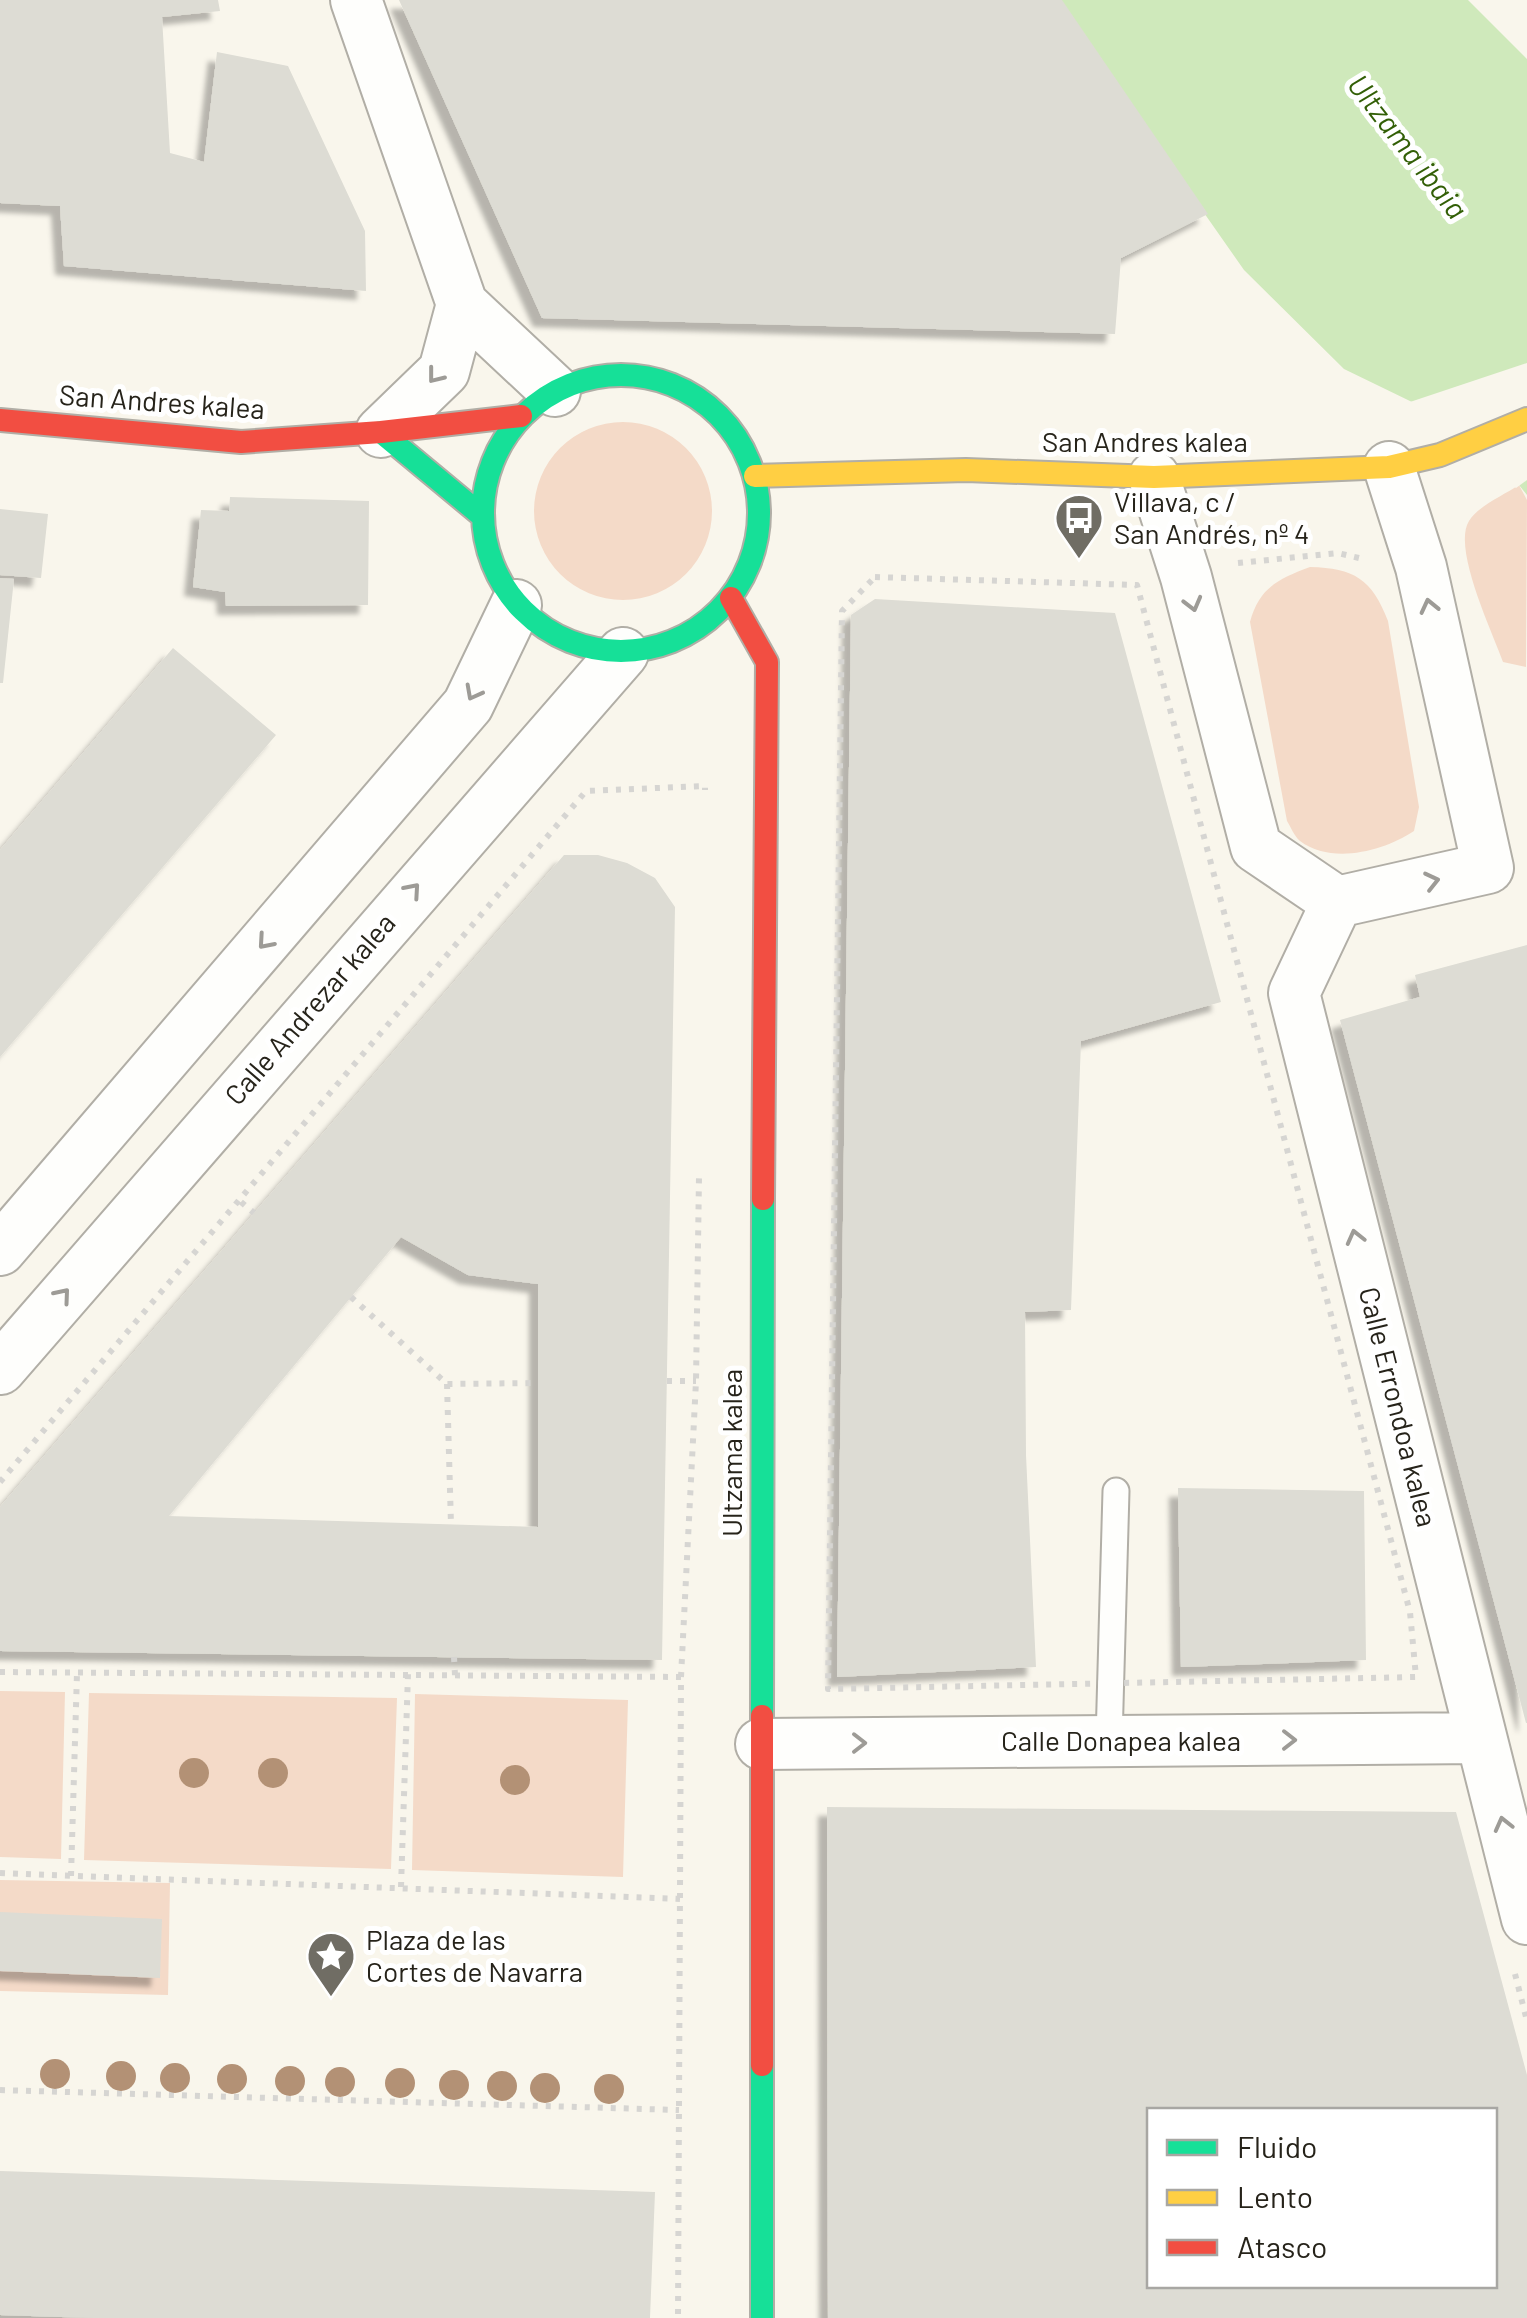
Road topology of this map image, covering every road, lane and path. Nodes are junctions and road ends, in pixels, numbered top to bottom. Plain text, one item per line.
1 (356, 0) edge
2 (462, 304) junction
3 (538, 403) junction
4 (1527, 419) edge
5 (0, 420) edge
6 (380, 432) junction
7 (1390, 467) junction
8 (755, 476) junction
9 (1154, 477) junction
10 (481, 515) junction
11 (1368, 560) dead end
12 (1236, 563) dead end
13 (1137, 585) dead end
14 (731, 598) junction
15 (516, 605) junction
16 (623, 653) junction
17 (705, 806) dead end
18 (1337, 902) junction
19 (700, 1163) dead end
20 (241, 1202) junction
21 (254, 1214) dead end
22 (0, 1250) edge
23 (351, 1297) dead end
24 (0, 1369) edge
25 (696, 1381) junction
26 (666, 1382) dead end
27 (538, 1383) dead end
28 (446, 1384) junction
29 (0, 1482) edge
30 (1116, 1490) dead end
31 (451, 1525) dead end
32 (454, 1657) dead end
33 (0, 1672) edge
34 (77, 1673) junction
35 (408, 1674) junction
36 (455, 1675) junction
37 (681, 1676) junction
38 (828, 1689) dead end
39 (1482, 1738) junction
40 (1109, 1741) junction
41 (761, 1744) junction
42 (0, 1873) edge
43 (71, 1876) junction
44 (401, 1887) junction
45 (680, 1898) junction
46 (1527, 1918) edge
47 (0, 2090) edge
48 (679, 2110) junction
49 (678, 2318) edge
50 (762, 2318) edge

1 - 2 street
2 - 3 street
2 -> 6 street
3 - 6 main road, San Andres kalea
3 - 8 main road
3 - 10 main road
4 - 7 main road, San Andres kalea
5 - 6 main road, San Andres kalea
6 - 10 main road
7 - 9 main road, San Andres kalea
18 -> 7 street
8 - 9 main road, San Andres kalea
8 - 14 main road
9 -> 18 street
10 - 15 main road
11 - 12 path
13 - 38 path
14 - 16 main road
14 - 41 main road, Ultzama kalea
15 - 16 main road
15 -> 22 street
24 -> 16 street, Calle Andrezar kalea
17 - 20 path
39 -> 18 street, Calle Errondoa kalea
19 - 25 path
20 - 21 path
20 - 29 path
23 - 28 path
25 - 26 path
25 - 37 path
27 - 28 path
28 - 31 path
30 - 40 lane
32 - 36 path
33 - 34 path
34 - 35 path
34 - 43 path
35 - 36 path
35 - 44 path
36 - 37 path
37 - 45 path
40 -> 39 street, Calle Donapea kalea
46 -> 39 street, Calle Errondoa kalea
41 -> 40 street, Calle Donapea kalea
41 - 50 main road, Ultzama kalea
42 - 43 path
43 - 44 path
44 - 45 path
45 - 48 path
47 - 48 path
48 - 49 path

